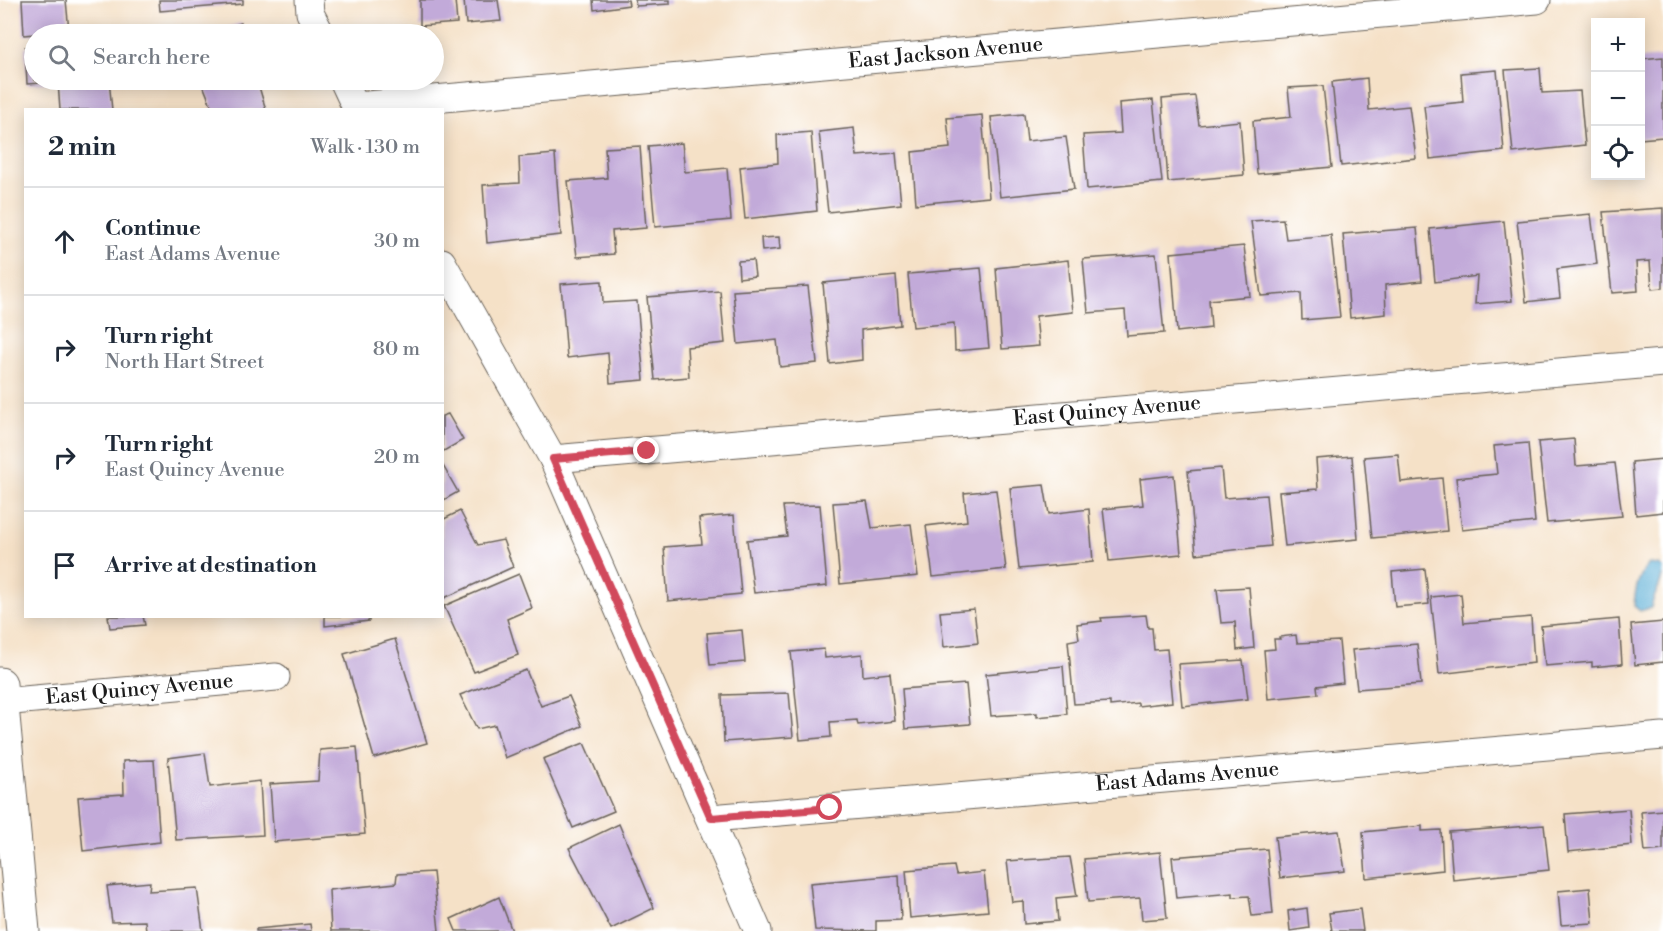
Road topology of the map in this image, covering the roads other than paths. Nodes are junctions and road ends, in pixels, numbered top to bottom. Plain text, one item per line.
1 (309, 0) edge
2 (1537, 0) edge
3 (316, 24) edge
4 (347, 90) edge
5 (356, 108) edge
6 (444, 266) edge
7 (1663, 363) edge
8 (553, 459) junction
9 (276, 677) dead end
10 (1, 693) edge
11 (1663, 736) edge
12 (711, 818) junction
13 (23, 931) edge
14 (758, 931) edge

1 - 3 street
2 - 5 street, East Jackson Avenue
4 - 5 street
6 - 8 street
7 - 8 street, East Quincy Avenue
8 - 12 street
9 - 10 street, East Quincy Avenue
10 - 13 street
11 - 12 street, East Adams Avenue
12 - 14 street

